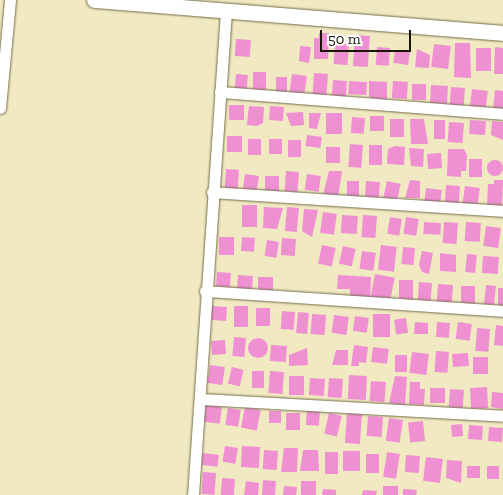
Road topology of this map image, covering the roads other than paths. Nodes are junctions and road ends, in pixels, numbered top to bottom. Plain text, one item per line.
1 (10, 0) edge
2 (94, 0) edge
3 (226, 11) junction
4 (503, 33) edge
5 (1, 81) edge
6 (220, 92) junction
7 (0, 108) edge
8 (503, 114) edge
9 (212, 192) junction
10 (503, 211) edge
11 (205, 291) junction
12 (503, 312) edge
13 (202, 399) junction
14 (503, 416) edge
15 (193, 495) edge

1 - 5 street
2 - 3 street
3 - 4 street
3 - 6 street
5 - 7 street
6 - 8 street
6 - 9 street
9 - 10 street
9 - 11 street
11 - 12 street
11 - 13 street
13 - 14 street
13 - 15 street

